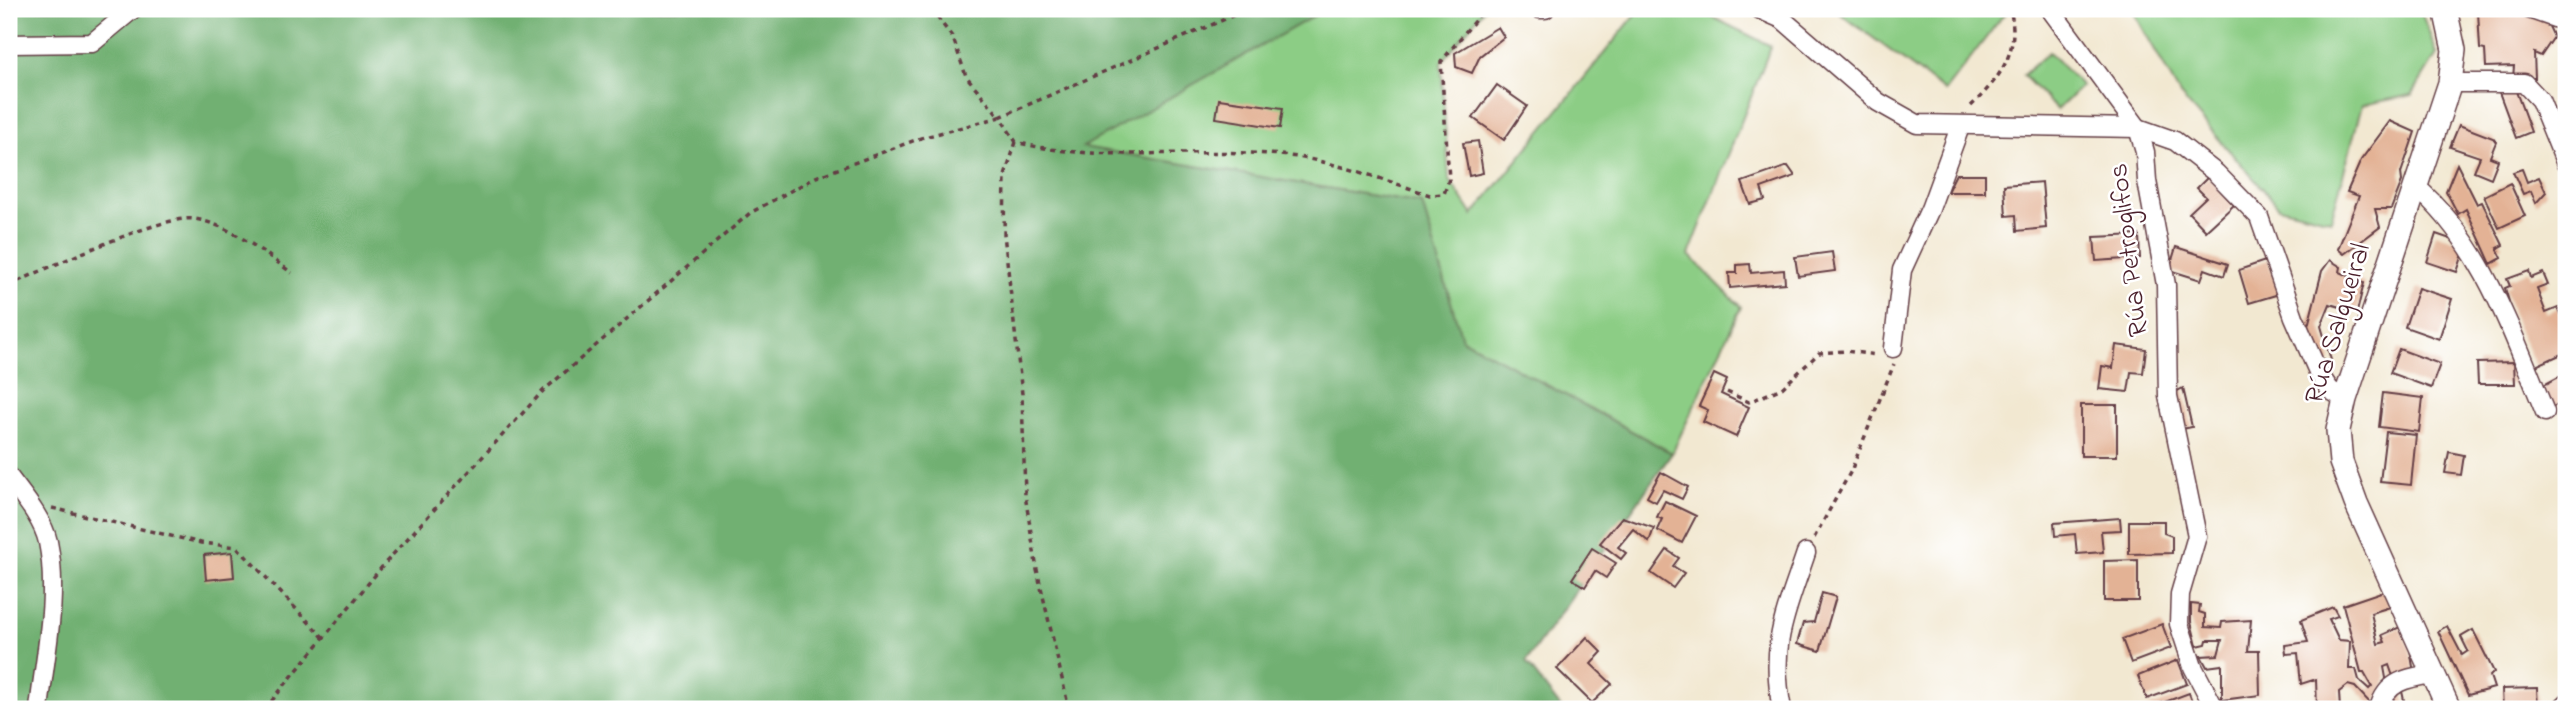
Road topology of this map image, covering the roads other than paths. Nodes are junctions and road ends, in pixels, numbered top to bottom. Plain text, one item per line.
1 (133, 9) edge
2 (1759, 9) edge
3 (2050, 9) edge
4 (2445, 9) edge
5 (2529, 9) edge
6 (2566, 22) edge
7 (9, 44) edge
8 (2450, 83) junction
9 (1960, 127) junction
10 (2138, 128) junction
11 (2566, 164) edge
12 (2415, 186) junction
13 (1893, 348) road end
14 (2345, 398) junction
15 (2545, 412) dead end
16 (9, 477) edge
17 (1807, 553) road end
18 (2433, 674) junction
19 (2566, 698) edge
20 (39, 709) edge
21 (1782, 709) edge
22 (2215, 709) edge
23 (2379, 709) edge
24 (2449, 709) edge
25 (2554, 709) edge

1 - 7 street
2 - 9 street
3 - 10 street
4 - 8 street, Rúa Salgueiral
5 - 6 street
8 - 11 street
8 - 12 street, Rúa Salgueiral
9 - 10 street
9 - 13 street
10 - 14 street, Rúa Petroglifos
10 - 22 street, Rúa Petroglifos
12 - 14 street, Rúa Salgueiral
12 - 15 street
14 - 18 street, Rúa Salgueiral
16 - 20 street
17 - 21 street
18 - 23 street
18 - 24 street, Rúa Salgueiral
19 - 25 lane

